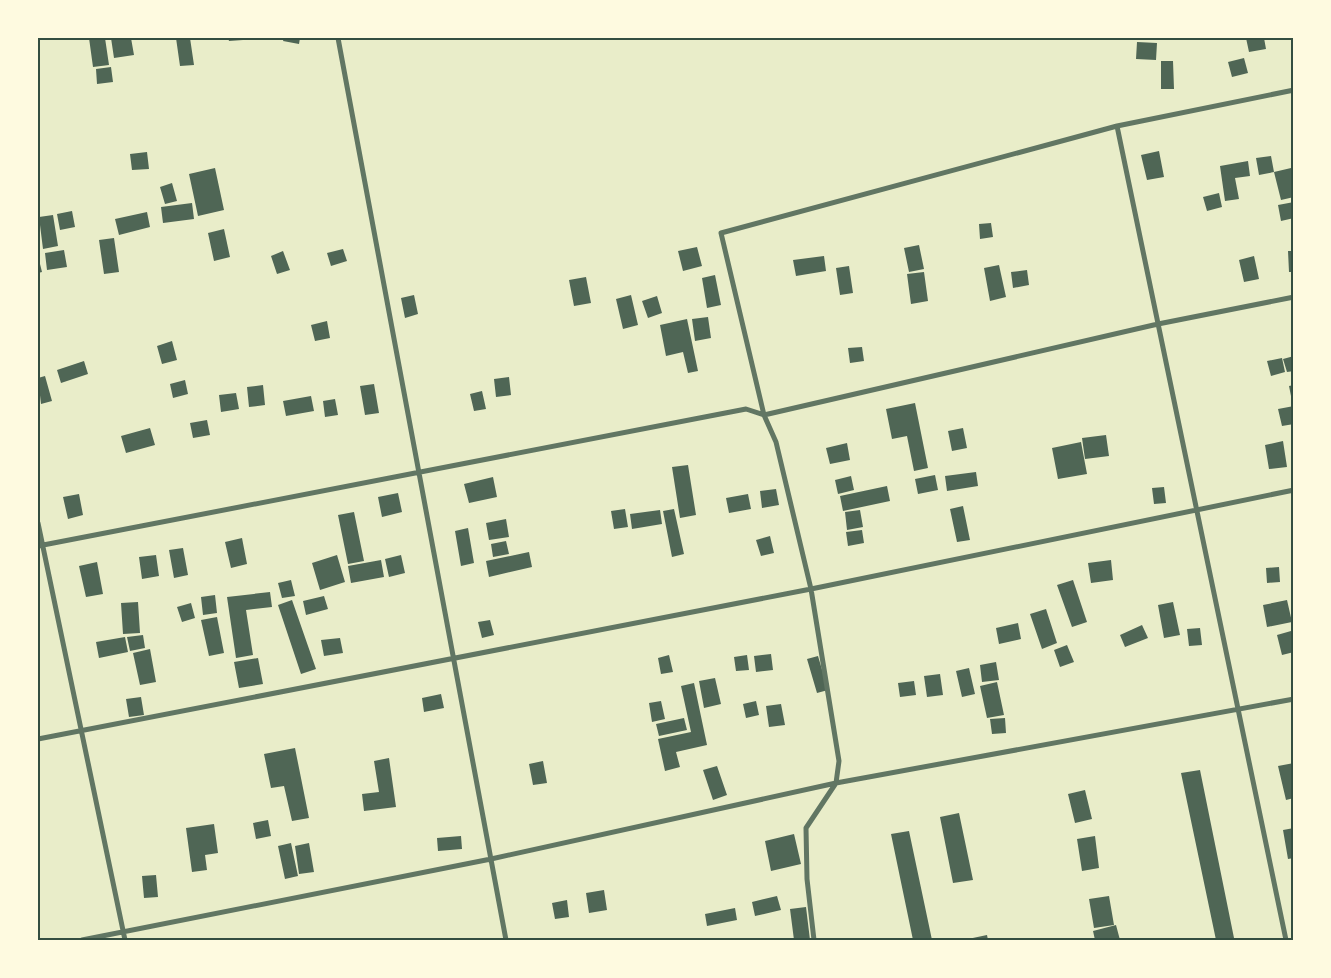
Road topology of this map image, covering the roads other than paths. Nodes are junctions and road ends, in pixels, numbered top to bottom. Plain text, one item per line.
1 (338, 38) edge
2 (1294, 90) edge
3 (1117, 126) junction
4 (1294, 297) edge
5 (1158, 324) junction
6 (764, 415) junction
7 (419, 472) junction
8 (1294, 490) edge
9 (1196, 510) junction
10 (38, 523) edge
11 (40, 546) edge
12 (811, 589) junction
13 (453, 658) junction
14 (1294, 699) edge
15 (1238, 710) junction
16 (81, 730) junction
17 (38, 739) edge
18 (836, 783) junction
19 (491, 859) junction
20 (124, 932) junction
21 (82, 940) edge
22 (126, 940) edge
23 (506, 940) edge
24 (814, 940) edge
25 (1286, 940) edge

1 - 7 street
2 - 3 street
3 - 5 street
3 - 6 street
4 - 5 street
5 - 6 street
5 - 9 street
6 - 7 street
6 - 12 street
7 - 11 street
7 - 13 street
8 - 9 street
9 - 12 street
9 - 15 street
10 - 11 street
11 - 16 street
12 - 13 street
12 - 18 street
13 - 16 street
13 - 19 street
14 - 15 street
15 - 18 street
15 - 25 street
16 - 17 street
16 - 20 street
18 - 19 street
18 - 24 street
19 - 20 street
19 - 23 street
20 - 21 street
20 - 22 street

